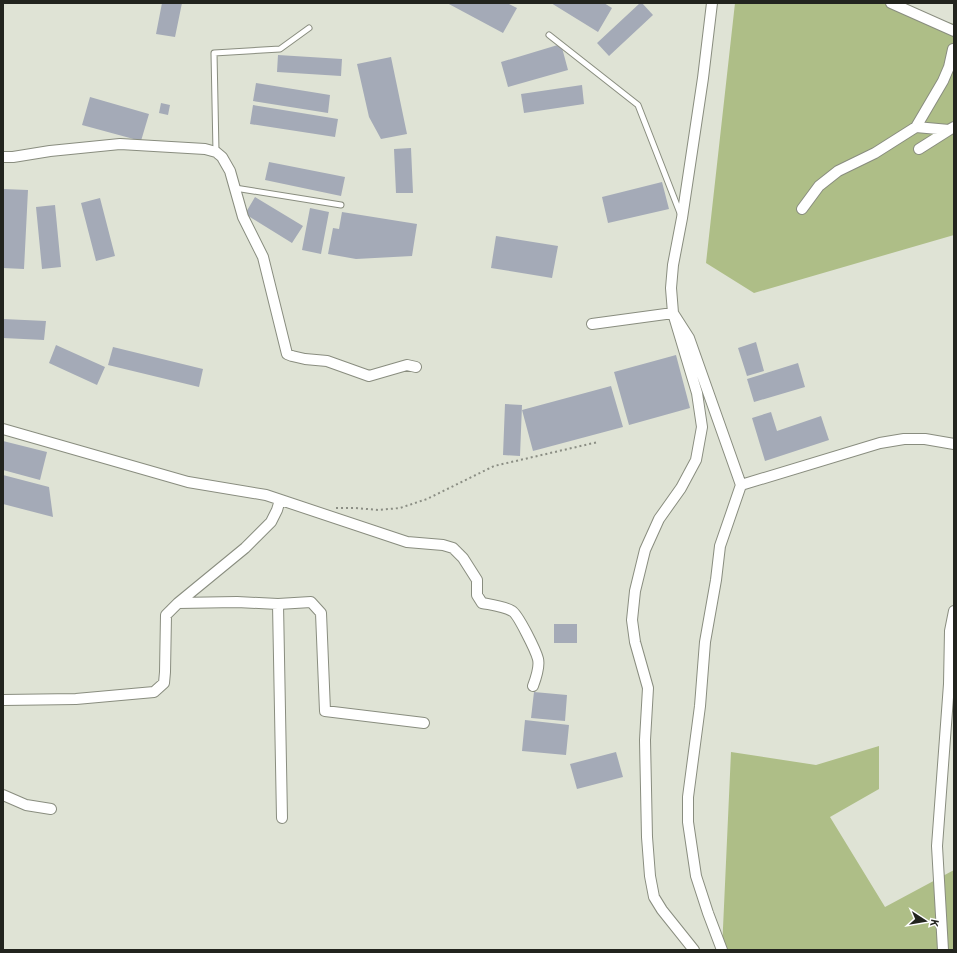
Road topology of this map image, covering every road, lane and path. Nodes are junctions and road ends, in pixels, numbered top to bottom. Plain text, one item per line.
1 (712, 3) edge
2 (891, 3) edge
3 (309, 28) dead end
4 (954, 32) edge
5 (549, 35) dead end
6 (953, 50) dead end
7 (916, 127) junction
8 (951, 129) edge
9 (919, 148) dead end
10 (216, 152) junction
11 (3, 157) edge
12 (234, 187) junction
13 (341, 205) dead end
14 (802, 209) dead end
15 (682, 218) junction
16 (673, 313) junction
17 (592, 324) dead end
18 (416, 367) dead end
19 (3, 429) edge
20 (598, 442) dead end
21 (954, 444) edge
22 (741, 485) junction
23 (280, 500) junction
24 (333, 508) dead end
25 (178, 603) junction
26 (278, 604) junction
27 (954, 611) edge
28 (533, 686) dead end
29 (3, 700) edge
30 (424, 723) dead end
31 (3, 795) edge
32 (50, 809) dead end
33 (282, 818) dead end
34 (694, 950) edge
35 (722, 950) edge
36 (943, 950) edge

1 - 15 street
2 - 4 street
3 - 10 lane
5 - 15 lane
6 - 7 street
7 - 8 street
7 - 14 street
8 - 9 street
10 - 11 street
10 - 12 street
12 - 13 lane
12 - 18 street
15 - 16 street
16 - 17 street
16 - 22 street
16 - 34 street
19 - 23 street
20 - 24 path
21 - 22 street
22 - 35 street
23 - 25 street
23 - 28 street
25 - 26 street
25 - 29 street
26 - 30 street
26 - 33 street
27 - 36 street
31 - 32 street

